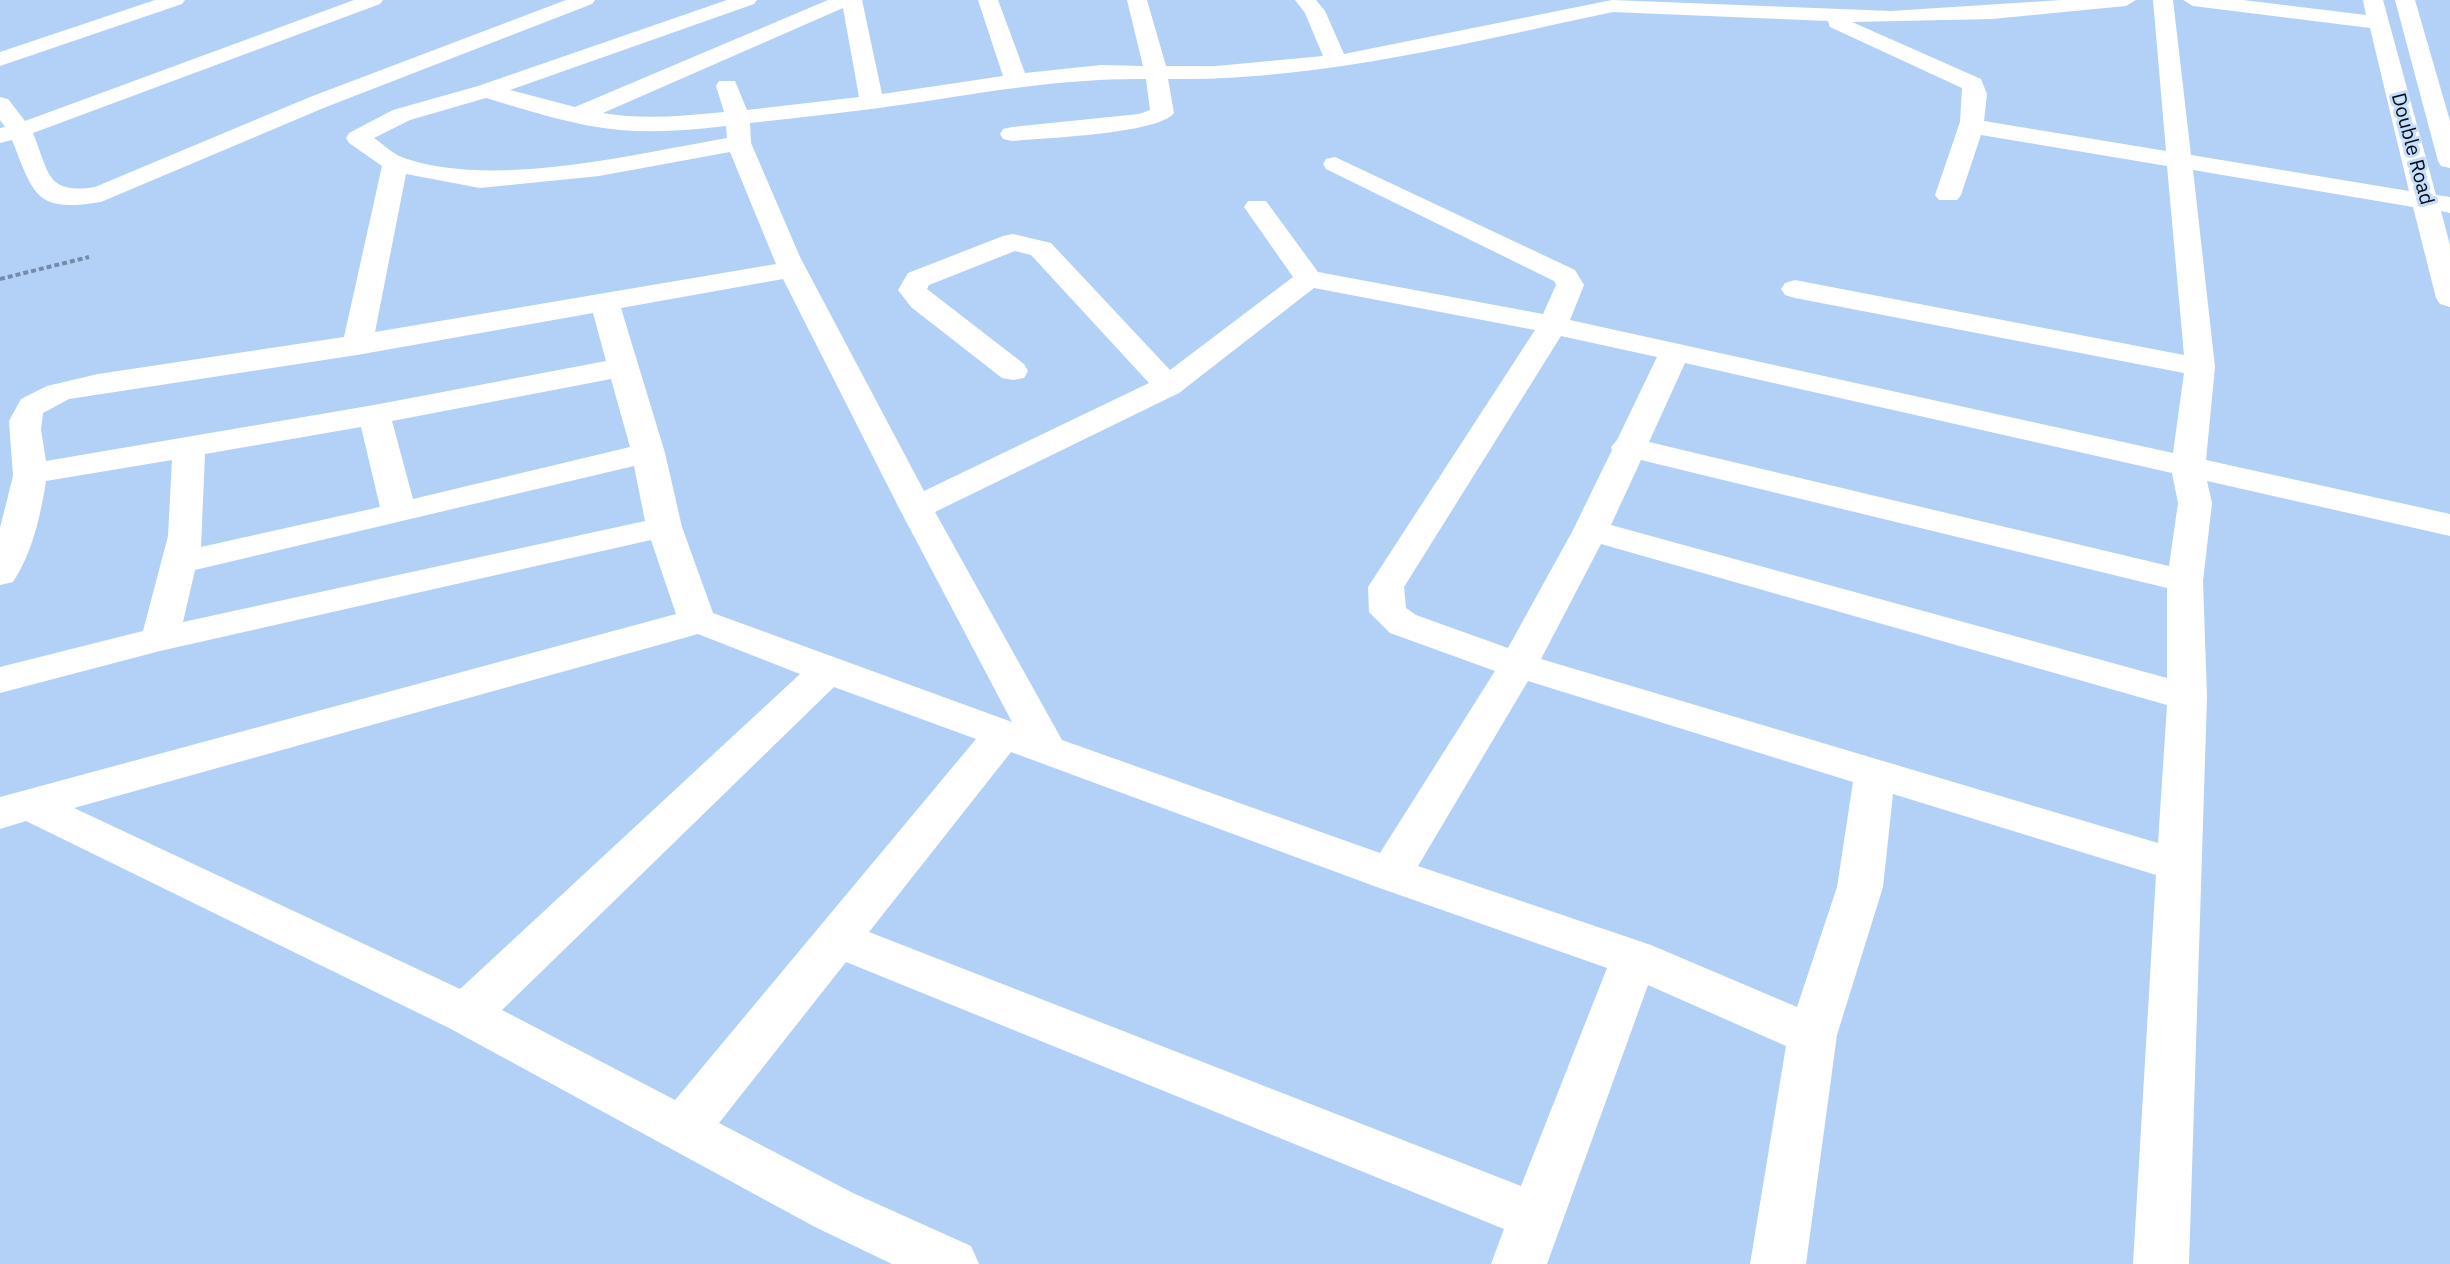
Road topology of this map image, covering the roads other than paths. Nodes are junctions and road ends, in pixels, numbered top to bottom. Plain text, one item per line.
1 (373, 0) edge
2 (585, 0) edge
3 (747, 0) edge
4 (845, 0) edge
5 (852, 0) edge
6 (988, 0) edge
7 (1137, 0) edge
8 (1305, 0) edge
9 (2126, 0) edge
10 (2163, 0) edge
11 (2193, 0) edge
12 (2405, 0) edge
13 (166, 1) edge
14 (1816, 15) junction
15 (2379, 23) edge
16 (2417, 52) junction
17 (0, 59) edge
18 (1336, 61) junction
19 (1156, 72) junction
20 (1016, 80) junction
21 (727, 86) dead end
22 (486, 91) junction
23 (872, 102) junction
24 (0, 104) edge
25 (577, 115) junction
26 (1970, 126) junction
27 (738, 131) junction
28 (10, 133) edge
29 (1012, 134) dead end
30 (2177, 158) junction
31 (2450, 161) edge
32 (395, 164) junction
33 (1335, 164) dead end
34 (1948, 195) dead end
35 (2438, 203) edge
36 (1257, 207) dead end
37 (792, 269) junction
38 (1309, 279) junction
39 (1795, 289) dead end
40 (2450, 298) edge
41 (605, 304) junction
42 (1553, 325) junction
43 (357, 346) junction
44 (1675, 352) junction
45 (624, 367) junction
46 (2200, 367) junction
47 (1013, 371) dead end
48 (1168, 386) junction
49 (374, 415) junction
50 (189, 447) junction
51 (1627, 447) junction
52 (648, 453) junction
53 (2188, 468) junction
54 (30, 474) junction
55 (916, 508) junction
56 (399, 513) junction
57 (2450, 525) edge
58 (664, 527) junction
59 (1591, 530) junction
60 (180, 563) junction
61 (0, 574) edge
62 (2185, 581) junction
63 (698, 622) junction
64 (160, 639) junction
65 (1518, 665) junction
66 (828, 670) junction
67 (0, 680) edge
68 (2187, 697) junction
69 (1003, 734) junction
70 (1047, 749) junction
71 (1875, 773) junction
72 (15, 809) edge
73 (2177, 865) junction
74 (1390, 874) junction
75 (836, 938) junction
76 (1634, 958) junction
77 (466, 1014) junction
78 (1812, 1035) junction
79 (682, 1130) junction
80 (1527, 1241) edge
81 (951, 1264) edge
82 (1778, 1264) edge
83 (2161, 1264) edge

1 - 28 street
2 - 28 street
3 - 22 street
4 - 25 street
5 - 23 street
6 - 20 street
7 - 19 street
8 - 18 street
9 - 14 street
10 - 30 street
11 - 15 street
12 - 16 street, Double Road
13 - 17 street
14 - 18 street
14 - 26 street
15 - 16 street
15 - 35 street, Double Road
16 - 31 street, Double Road
18 - 19 street
19 - 20 street
19 - 29 street
20 - 23 street
21 - 27 street
22 - 25 street
22 - 32 street
23 - 27 street
24 - 28 street
25 - 27 street
26 - 30 street
26 - 34 street
27 - 32 street
27 - 37 street
30 - 35 street
30 - 46 street
32 - 43 street
33 - 42 street
35 - 40 street, Double Road
36 - 38 street
37 - 41 street
37 - 55 street
38 - 42 street
38 - 48 street
39 - 46 street
41 - 43 street
41 - 45 street
42 - 44 street
42 - 65 street
43 - 54 street
44 - 51 street
44 - 53 street
45 - 49 street
45 - 52 street
46 - 53 street
47 - 48 street
48 - 55 street
49 - 50 street
49 - 56 street
50 - 54 street
50 - 60 street
51 - 59 street
51 - 62 street
52 - 56 street
52 - 58 street
53 - 57 street
53 - 62 street
54 - 61 street
55 - 70 street
56 - 60 street
58 - 63 street
58 - 64 street
59 - 65 street
59 - 68 street
60 - 64 street
62 - 68 street
63 - 66 street
63 - 72 street
64 - 67 street
65 - 71 street
65 - 74 street
66 - 69 street
66 - 77 street
68 - 73 street
69 - 70 street
69 - 75 street
70 - 74 street
71 - 73 street
71 - 78 street
72 - 77 street
73 - 83 street
74 - 76 street
75 - 79 street
75 - 80 street
76 - 78 street
76 - 80 street
77 - 79 street
78 - 82 street
79 - 81 street

